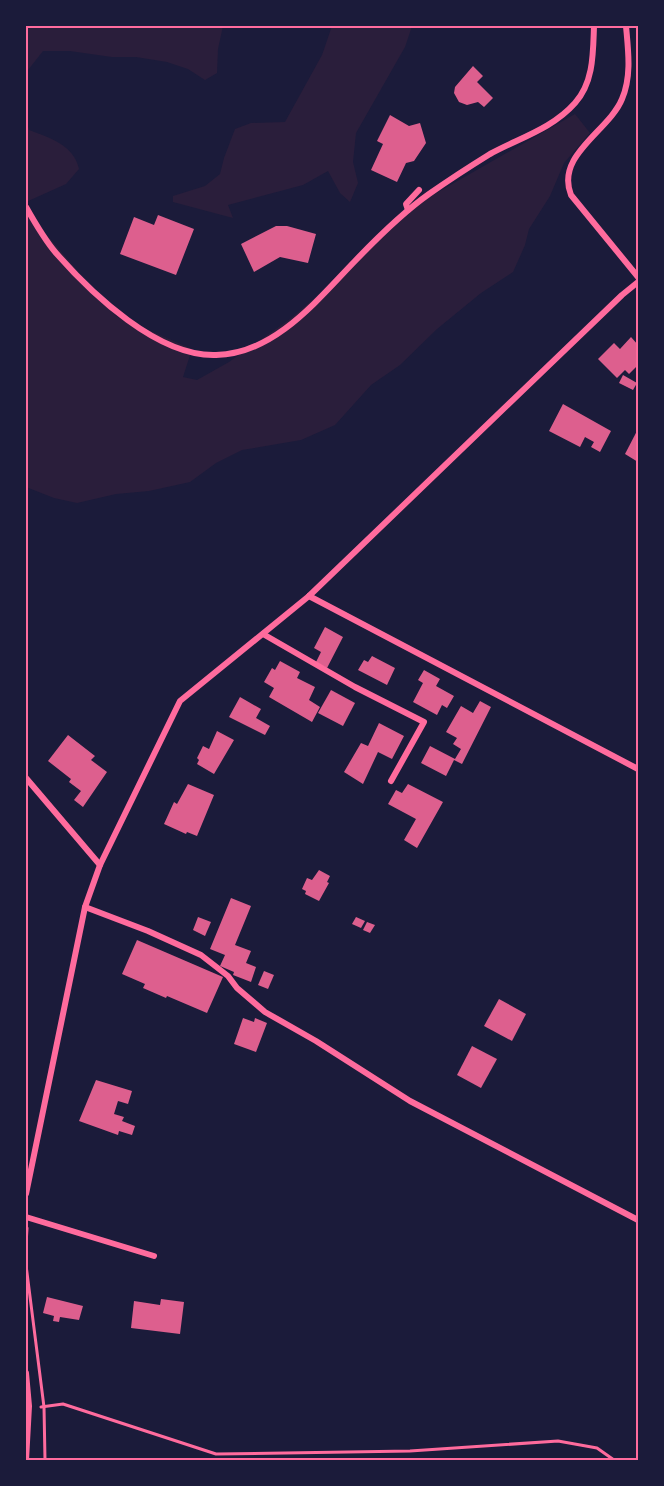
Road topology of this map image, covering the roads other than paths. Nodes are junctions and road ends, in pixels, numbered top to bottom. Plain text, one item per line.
1 (594, 26) edge
2 (626, 26) edge
3 (418, 190) dead end
4 (26, 207) edge
5 (408, 210) junction
6 (639, 277) edge
7 (639, 282) edge
8 (309, 596) junction
9 (263, 634) junction
10 (639, 769) edge
11 (26, 778) edge
12 (391, 781) dead end
13 (100, 865) junction
14 (85, 907) junction
15 (26, 1194) edge
16 (26, 1217) edge
17 (639, 1220) edge
18 (154, 1256) dead end
19 (26, 1373) edge
20 (26, 1461) edge

1 - 5 street
2 - 6 street
3 - 5 street
4 - 5 street
7 - 8 street
8 - 9 street
8 - 10 street
9 - 12 street
9 - 13 street
11 - 13 street
13 - 14 street
14 - 15 street
14 - 17 street
16 - 18 street
19 - 20 street

